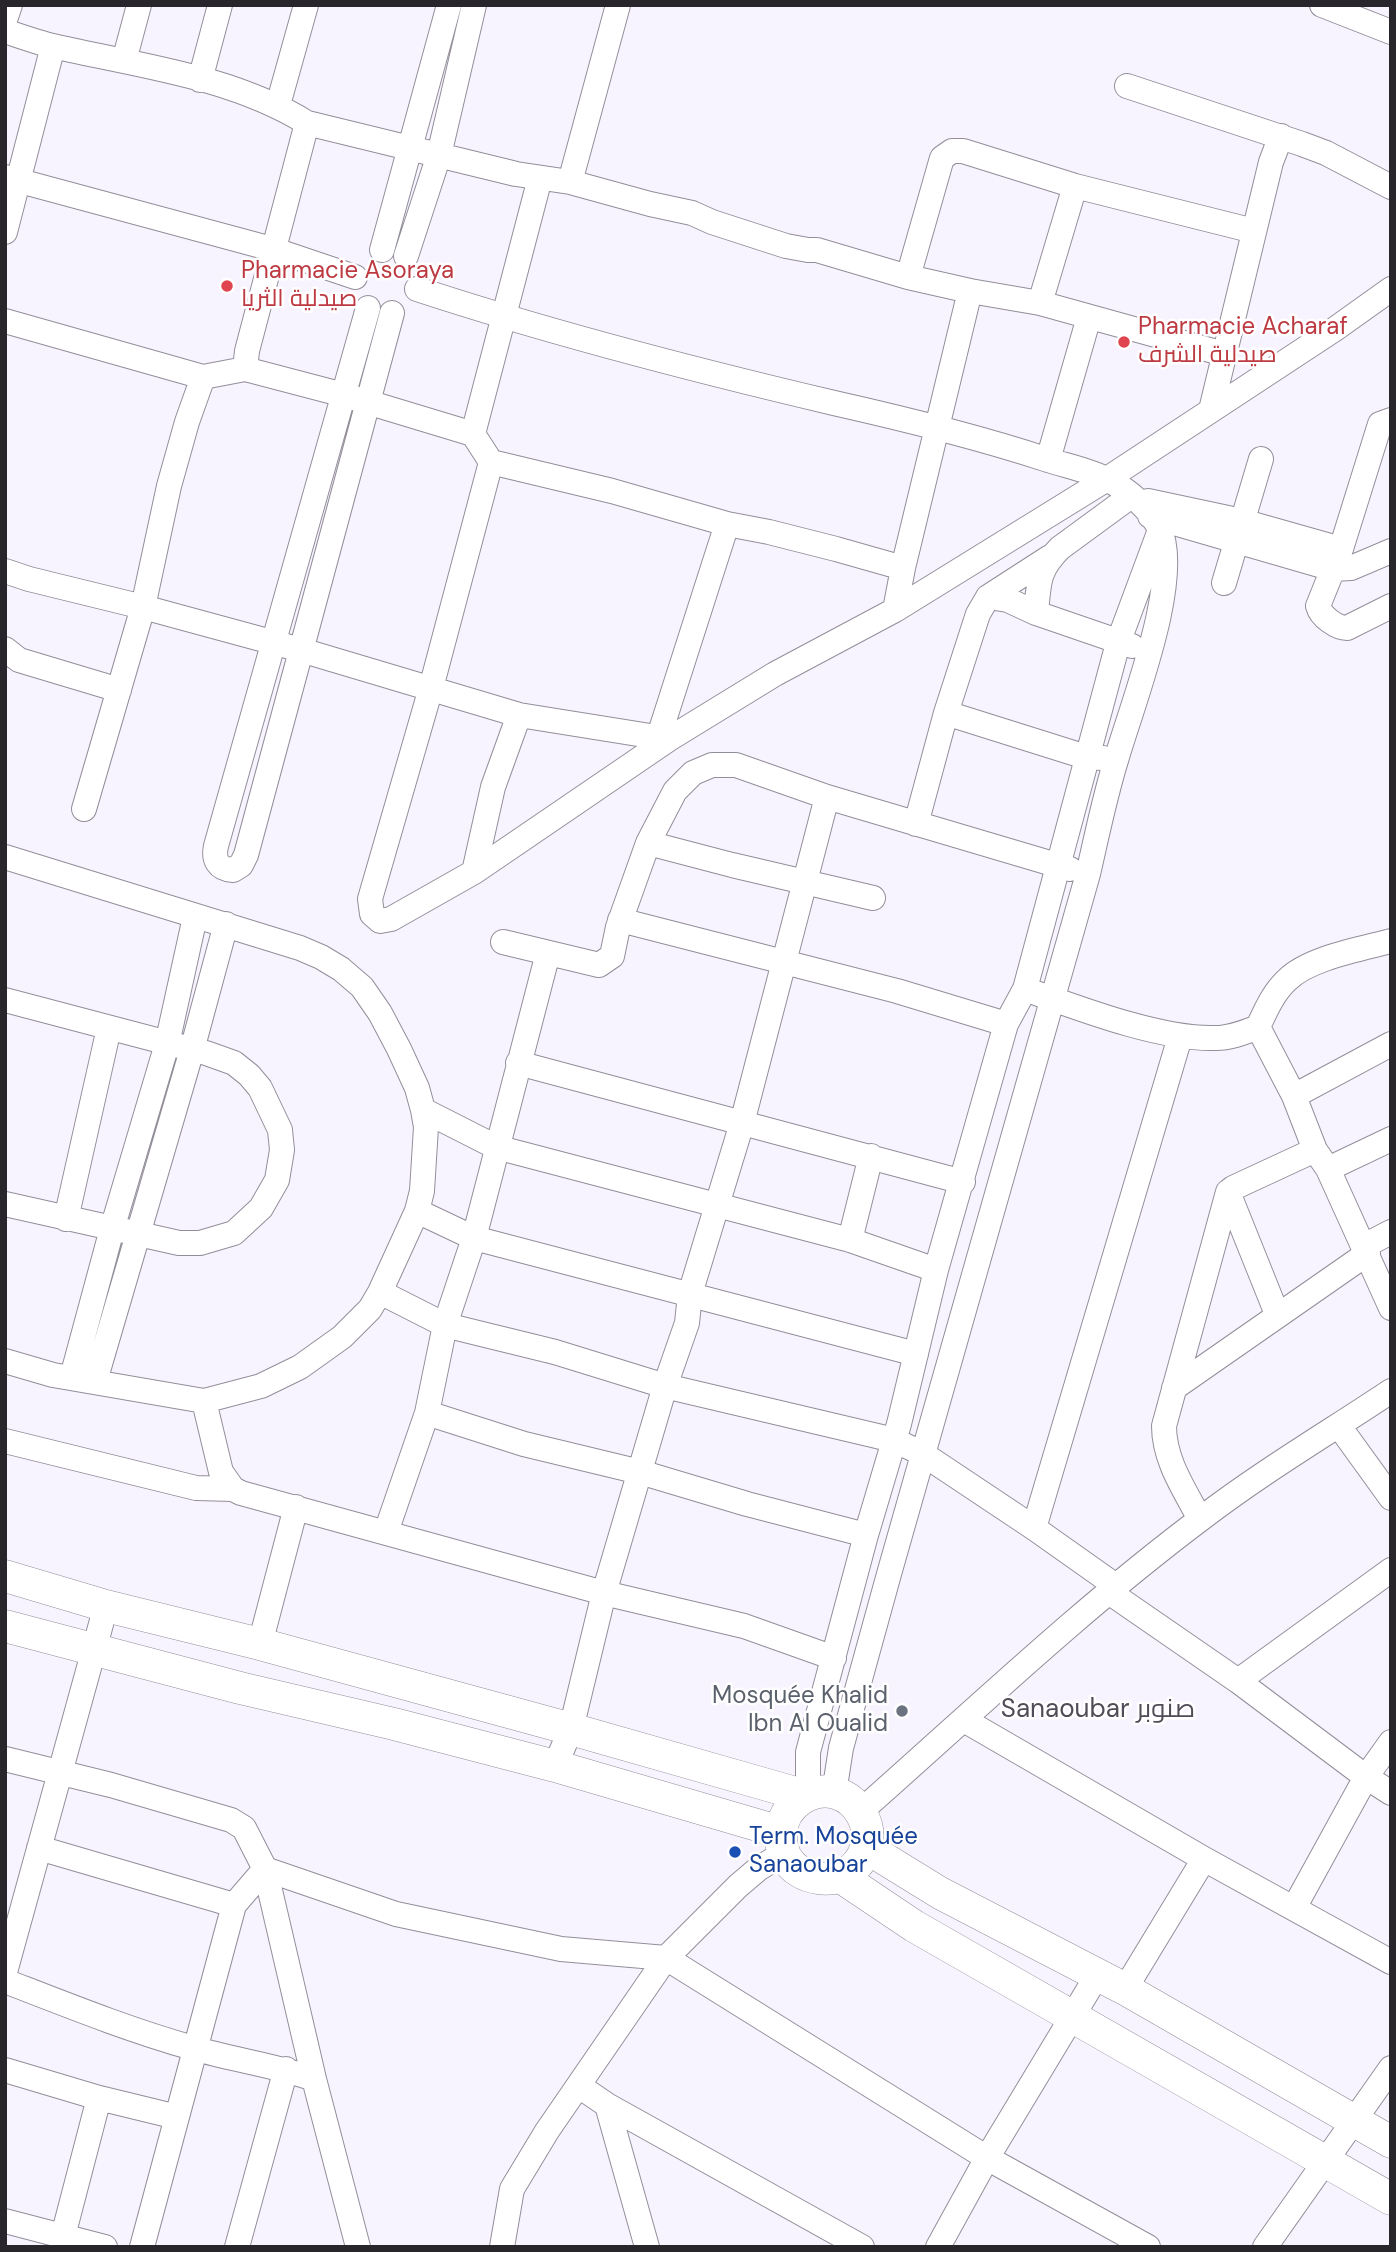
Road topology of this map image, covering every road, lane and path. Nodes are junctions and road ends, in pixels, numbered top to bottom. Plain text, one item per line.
1 (10, 5) edge
2 (139, 5) edge
3 (220, 5) edge
4 (306, 5) edge
5 (449, 5) edge
6 (474, 5) edge
7 (618, 5) edge
8 (1322, 5) edge
9 (5, 20) edge
10 (5, 31) edge
11 (1391, 32) edge
12 (53, 46) junction
13 (124, 61) junction
14 (200, 80) junction
15 (1127, 86) dead end
16 (278, 105) junction
17 (307, 123) junction
18 (1281, 136) junction
19 (408, 148) junction
20 (439, 155) junction
21 (540, 178) junction
22 (11, 179) edge
23 (570, 182) junction
24 (1075, 186) junction
25 (1391, 187) edge
26 (1254, 231) junction
27 (5, 232) edge
28 (272, 249) junction
29 (382, 250) junction
30 (406, 256) junction
31 (355, 277) junction
32 (908, 277) junction
33 (417, 289) junction
34 (970, 291) junction
35 (1388, 298) edge
36 (1040, 303) junction
37 (368, 308) junction
38 (392, 313) junction
39 (1089, 317) junction
40 (504, 318) junction
41 (5, 321) edge
42 (1224, 354) junction
43 (245, 369) junction
44 (203, 377) junction
45 (344, 394) junction
46 (369, 402) junction
47 (1211, 410) junction
48 (1391, 420) edge
49 (937, 427) junction
50 (473, 434) junction
51 (1261, 459) dead end
52 (1048, 460) junction
53 (491, 462) junction
54 (1107, 479) junction
55 (1144, 510) junction
56 (727, 524) junction
57 (1239, 532) junction
58 (1391, 551) edge
59 (1050, 557) junction
60 (1337, 559) junction
61 (902, 568) junction
62 (5, 571) edge
63 (1224, 583) dead end
64 (988, 597) junction
65 (1391, 606) edge
66 (143, 607) junction
67 (895, 610) junction
68 (1036, 613) junction
69 (274, 643) junction
70 (1118, 643) junction
71 (5, 649) edge
72 (301, 650) junction
73 (1150, 650) junction
74 (431, 688) junction
75 (119, 690) junction
76 (946, 713) junction
77 (519, 715) junction
78 (664, 738) junction
79 (1086, 757) junction
80 (1116, 758) junction
81 (827, 797) junction
82 (84, 809) dead end
83 (916, 824) junction
84 (648, 843) junction
85 (5, 857) edge
86 (1056, 865) junction
87 (474, 872) junction
88 (1088, 874) junction
89 (806, 881) junction
90 (873, 898) dead end
91 (195, 917) junction
92 (620, 920) junction
93 (226, 924) junction
94 (1391, 941) edge
95 (503, 942) dead end
96 (548, 953) junction
97 (782, 962) junction
98 (1024, 989) junction
99 (1052, 999) junction
100 (5, 1000) edge
101 (1006, 1024) junction
102 (1258, 1027) junction
103 (109, 1028) junction
104 (1180, 1037) junction
105 (167, 1044) junction
106 (1391, 1044) edge
107 (192, 1050) junction
108 (518, 1063) junction
109 (1294, 1096) junction
110 (423, 1110) junction
111 (742, 1123) junction
112 (1391, 1139) edge
113 (496, 1147) junction
114 (871, 1156) junction
115 (1321, 1160) junction
116 (963, 1182) junction
117 (1228, 1192) junction
118 (5, 1204) edge
119 (717, 1206) junction
120 (416, 1211) junction
121 (66, 1219) junction
122 (112, 1229) junction
123 (1391, 1232) edge
124 (137, 1235) junction
125 (474, 1238) junction
126 (850, 1240) junction
127 (1366, 1249) junction
128 (936, 1270) junction
129 (380, 1292) junction
130 (690, 1294) junction
131 (1391, 1308) edge
132 (1277, 1314) junction
133 (445, 1325) junction
134 (916, 1354) junction
135 (5, 1361) edge
136 (84, 1379) junction
137 (665, 1386) junction
138 (1174, 1388) junction
139 (1391, 1391) edge
140 (204, 1401) junction
141 (427, 1413) junction
142 (1339, 1426) junction
143 (894, 1440) junction
144 (5, 1441) edge
145 (923, 1454) junction
146 (640, 1472) junction
147 (233, 1489) junction
148 (1391, 1498) edge
149 (296, 1507) junction
150 (1200, 1519) junction
151 (1034, 1528) junction
152 (386, 1532) junction
153 (866, 1535) junction
154 (1391, 1570) edge
155 (5, 1576) edge
156 (1113, 1589) junction
157 (604, 1593) junction
158 (106, 1606) junction
159 (5, 1626) edge
160 (260, 1644) junction
161 (94, 1651) junction
162 (834, 1658) junction
163 (1238, 1681) junction
164 (964, 1720) junction
165 (571, 1729) junction
166 (1391, 1742) edge
167 (5, 1759) edge
168 (555, 1766) junction
169 (60, 1774) junction
170 (1366, 1777) junction
171 (1391, 1793) edge
172 (817, 1794) junction
173 (861, 1811) junction
174 (782, 1842) junction
175 (867, 1847) junction
176 (39, 1848) junction
177 (1203, 1858) junction
178 (265, 1869) junction
179 (841, 1877) junction
180 (234, 1905) junction
181 (1294, 1908) junction
182 (666, 1958) junction
183 (1391, 1962) edge
184 (5, 1972) edge
185 (5, 1981) edge
186 (1112, 1982) junction
187 (1073, 2016) junction
188 (194, 2049) junction
189 (1391, 2068) edge
190 (286, 2069) junction
191 (5, 2070) edge
192 (314, 2079) junction
193 (579, 2086) junction
194 (99, 2098) junction
195 (607, 2105) junction
196 (177, 2117) junction
197 (1354, 2120) junction
198 (1391, 2142) edge
199 (987, 2158) junction
200 (1325, 2161) junction
201 (1391, 2199) edge
202 (5, 2221) edge
203 (63, 2236) junction
204 (855, 2245) edge
205 (105, 2247) edge
206 (142, 2247) edge
207 (237, 2247) edge
208 (358, 2247) edge
209 (502, 2247) edge
210 (647, 2247) edge
211 (938, 2247) edge
212 (1148, 2247) edge
213 (1265, 2247) edge

1 - 9 street
2 - 13 street
3 - 14 street
4 - 16 street
5 - 19 street
6 - 20 street
7 - 23 street
8 - 11 street
10 - 12 street
12 - 13 street
12 - 22 street
13 - 14 street
14 - 16 street
15 - 18 street
16 - 17 street
17 - 19 street
17 - 28 street
18 - 25 street
18 - 26 street
19 - 20 street
19 - 29 street
20 - 21 street
20 - 30 street
21 - 23 street
21 - 40 street
22 - 27 street
22 - 28 street
23 - 32 street
24 - 26 street
24 - 32 street
24 - 36 street
26 - 42 street
28 - 31 street
28 - 43 street
29 - 30 street
29 - 31 street
30 - 33 street
31 - 37 street
32 - 34 street
33 - 38 street
33 - 40 street
34 - 36 street
34 - 49 street
35 - 47 street
36 - 39 street
37 - 38 street
37 - 45 street
38 - 46 street
39 - 42 street
39 - 52 street
40 - 49 street
40 - 50 street
41 - 44 street
42 - 47 street
43 - 44 street
43 - 45 street
44 - 66 street
45 - 46 street
45 - 69 street
46 - 50 street
46 - 72 street
47 - 54 street
48 - 60 street
49 - 52 street
49 - 61 street
50 - 53 street
51 - 57 street
52 - 54 street
53 - 56 street
53 - 74 street
54 - 55 street
54 - 67 street
55 - 57 street
55 - 59 street
55 - 70 street
55 - 73 street
56 - 61 street
56 - 78 street
57 - 60 street
57 - 63 street
58 - 60 street
59 - 64 street
59 - 68 street
60 - 65 street
61 - 67 street
62 - 66 street
64 - 68 street
64 - 76 street
66 - 69 street
66 - 75 street
67 - 78 street
68 - 70 street
69 - 72 street
69 - 72 street
70 - 73 street
70 - 79 street
71 - 75 street
72 - 74 street
73 - 80 street
74 - 77 street
74 - 87 street
75 - 82 street
76 - 79 street
76 - 83 street
77 - 78 street
77 - 87 street
78 - 87 street
79 - 80 street
79 - 86 street
80 - 88 street
81 - 83 street
81 - 84 street
81 - 89 street
83 - 86 street
84 - 89 street
84 - 92 street
85 - 91 street
86 - 88 street
86 - 98 street
88 - 99 street
89 - 90 street
89 - 97 street
91 - 93 street
91 - 105 street
92 - 96 street
92 - 97 street
93 - 107 street
93 - 110 street
94 - 102 street
95 - 96 street
96 - 108 street
97 - 101 street
97 - 111 street
98 - 99 street
98 - 101 street
99 - 104 street
99 - 145 street
100 - 103 street
101 - 116 street
102 - 104 street
102 - 109 street
103 - 105 street
103 - 121 street
104 - 151 street
105 - 107 street
105 - 122 street
106 - 109 street
107 - 124 street
107 - 124 street
108 - 111 street
108 - 113 street
109 - 115 street
110 - 113 street
110 - 120 street
111 - 114 street
111 - 119 street
112 - 115 street
113 - 119 street
113 - 125 street
114 - 116 street
114 - 126 street
115 - 117 street
115 - 127 street
116 - 128 street
117 - 132 street
117 - 138 street
118 - 121 street
119 - 126 street
119 - 130 street
120 - 125 street
120 - 129 street
121 - 122 street
122 - 124 street
122 - 136 street
123 - 127 street
124 - 136 street
125 - 130 street
125 - 133 street
126 - 128 street
127 - 131 street
127 - 132 street
128 - 134 street
129 - 133 street
129 - 140 street
130 - 134 street
130 - 137 street
132 - 138 street
133 - 137 street
133 - 141 street
134 - 143 street
135 - 136 street
136 - 140 street
137 - 143 street
137 - 146 street
138 - 150 street
139 - 142 street
140 - 147 street
141 - 146 street
141 - 152 street
142 - 148 street
142 - 150 street
143 - 145 street
143 - 153 street
144 - 147 street
145 - 151 street
145 - 172 street
146 - 153 street
146 - 157 street
147 - 149 street
149 - 152 street
149 - 160 street
150 - 156 street
151 - 156 street
152 - 157 street
153 - 162 street
154 - 163 street
155 - 158 main road
156 - 163 street
156 - 164 street
157 - 162 street
157 - 165 street
158 - 160 main road
158 - 161 street
159 - 161 main road
160 - 165 main road
161 - 168 main road
161 - 169 street
162 - 172 street
163 - 170 street
164 - 173 street
164 - 177 street
165 - 168 street
165 - 172 main road
166 - 170 street
167 - 169 street
168 - 174 main road
169 - 176 street
169 - 178 street
170 - 171 street
170 - 181 street
172 - 173 main road
172 - 174 main road
173 - 175 main road
174 - 179 main road
174 - 182 street
175 - 179 main road
175 - 186 main road
176 - 180 street
176 - 184 street
177 - 181 street
177 - 186 street
178 - 180 street
178 - 182 street
178 - 192 street
179 - 187 main road
180 - 188 street
181 - 183 street
182 - 193 street
182 - 199 street
185 - 188 street
186 - 187 street
186 - 197 main road
187 - 199 street
187 - 200 main road
188 - 190 street
188 - 196 street
189 - 197 street
190 - 192 street
190 - 207 street
191 - 194 street
192 - 208 street
193 - 195 street
193 - 209 street
194 - 196 street
194 - 203 street
195 - 204 street
195 - 210 street
196 - 206 street
197 - 198 main road
197 - 200 street
199 - 211 street
199 - 212 street
200 - 201 main road
200 - 213 street
202 - 203 street
203 - 205 street

